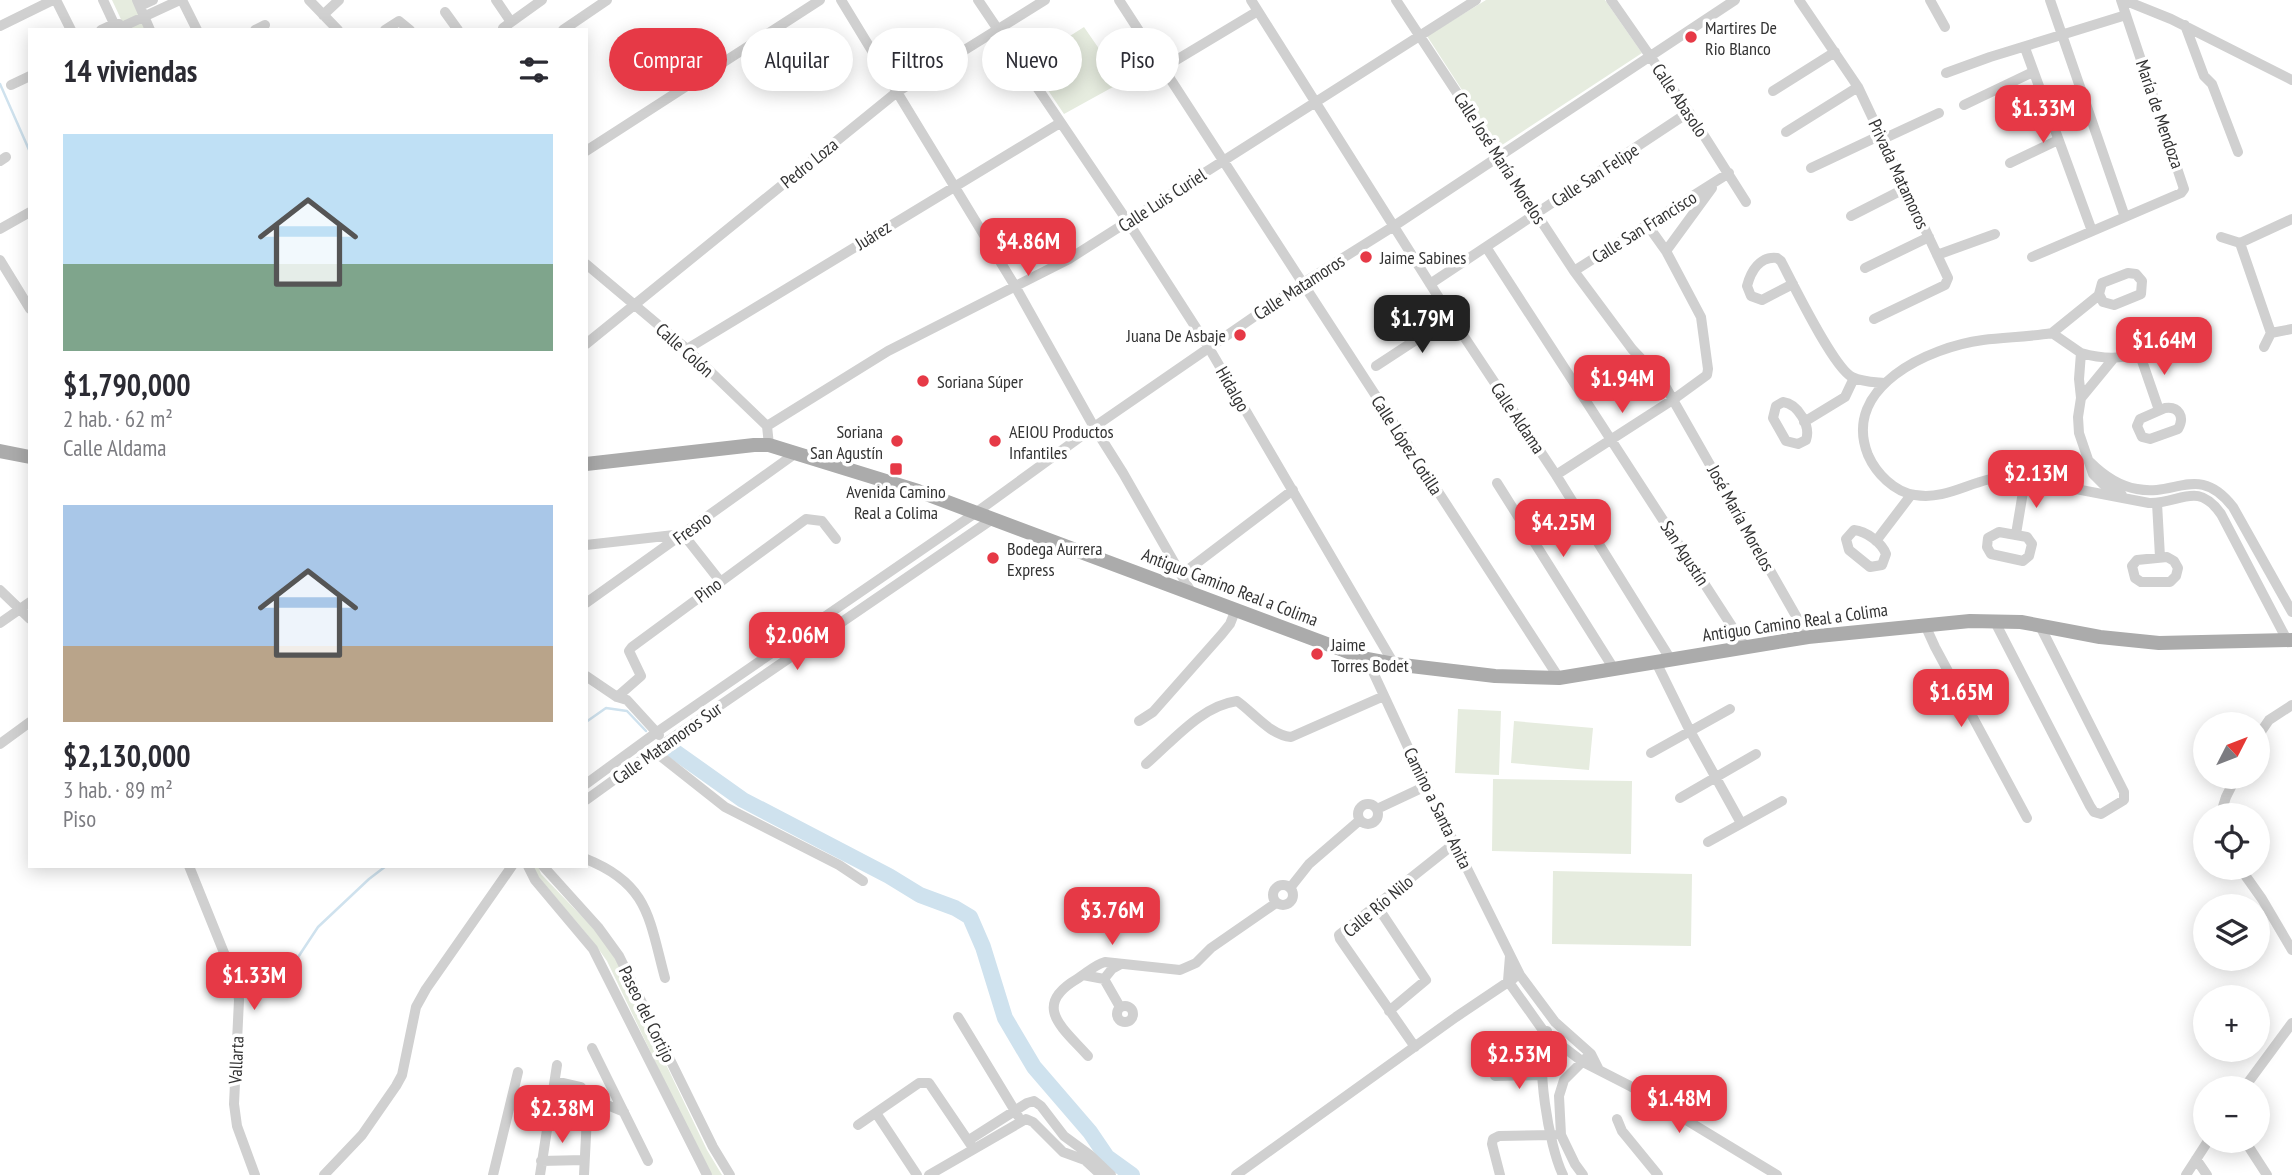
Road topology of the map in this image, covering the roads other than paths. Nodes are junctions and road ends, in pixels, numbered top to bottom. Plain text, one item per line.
1 (55, 0) edge
2 (103, 0) edge
3 (153, 0) edge
4 (181, 0) edge
5 (309, 0) edge
6 (339, 0) edge
7 (496, 0) edge
8 (542, 0) edge
9 (607, 0) edge
10 (821, 0) edge
11 (841, 0) edge
12 (978, 0) edge
13 (1045, 0) edge
14 (1119, 0) edge
15 (1396, 0) edge
16 (1476, 0) edge
17 (1611, 0) edge
18 (1735, 0) edge
19 (1799, 0) edge
20 (1930, 0) edge
21 (2050, 0) edge
22 (2123, 0) edge
23 (1255, 4) edge
24 (140, 8) edge
25 (445, 12) dead end
26 (323, 15) junction
27 (2126, 15) junction
28 (2185, 25) junction
29 (0, 26) edge
30 (119, 27) edge
31 (1945, 27) dead end
32 (70, 28) edge
33 (149, 28) edge
34 (196, 28) edge
35 (336, 28) edge
36 (388, 28) edge
37 (407, 28) edge
38 (457, 28) edge
39 (565, 28) edge
40 (997, 28) edge
41 (1001, 28) edge
42 (1139, 28) edge
43 (1419, 35) junction
44 (2062, 35) junction
45 (982, 40) edge
46 (2025, 48) junction
47 (1835, 52) junction
48 (1179, 56) edge
49 (1650, 56) junction
50 (2033, 72) junction
51 (1946, 73) dead end
52 (28, 77) edge
53 (2292, 80) edge
54 (11, 85) dead end
55 (1858, 87) junction
56 (1179, 89) edge
57 (1039, 91) edge
58 (1773, 91) dead end
59 (897, 92) junction
60 (1315, 101) junction
61 (1964, 106) dead end
62 (1689, 112) junction
63 (1939, 113) dead end
64 (1060, 123) junction
65 (1786, 132) dead end
66 (1882, 137) junction
67 (2058, 140) junction
68 (588, 150) edge
69 (2238, 152) dead end
70 (1499, 157) junction
71 (1223, 160) junction
72 (2010, 163) dead end
73 (1811, 167) dead end
74 (1729, 173) junction
75 (1715, 183) junction
76 (954, 186) junction
77 (1906, 188) junction
78 (1746, 202) dead end
79 (28, 213) edge
80 (1536, 214) junction
81 (1851, 216) dead end
82 (2125, 217) junction
83 (2292, 219) edge
84 (1128, 222) junction
85 (1646, 223) junction
86 (1394, 226) junction
87 (0, 229) edge
88 (2092, 231) junction
89 (1996, 234) dead end
90 (1929, 237) junction
91 (2221, 237) dead end
92 (2240, 243) junction
93 (1486, 247) junction
94 (1666, 251) junction
95 (1937, 255) junction
96 (2032, 257) dead end
97 (0, 260) edge
98 (588, 266) edge
99 (1865, 268) dead end
100 (1574, 271) junction
101 (1303, 283) junction
102 (28, 284) edge
103 (1430, 284) junction
104 (1793, 284) junction
105 (1015, 286) junction
106 (19, 290) junction
107 (2099, 295) dead end
108 (635, 305) junction
109 (28, 306) edge
110 (1451, 317) junction
111 (1874, 319) dead end
112 (2198, 325) dead end
113 (2292, 329) edge
114 (2052, 333) junction
115 (2271, 333) junction
116 (588, 342) edge
117 (2264, 347) dead end
118 (1209, 348) junction
119 (687, 349) junction
120 (2081, 353) junction
121 (2140, 355) junction
122 (2113, 359) junction
123 (1376, 366) dead end
124 (1854, 378) junction
125 (1884, 383) junction
126 (2081, 397) junction
127 (1674, 399) junction
128 (2159, 410) dead end
129 (1804, 422) dead end
130 (766, 426) junction
131 (1094, 427) junction
132 (1612, 440) junction
133 (769, 445) junction
134 (0, 451) edge
135 (796, 453) junction
136 (28, 457) edge
137 (2090, 461) junction
138 (588, 464) edge
139 (1556, 475) junction
140 (2025, 481) junction
141 (1497, 483) dead end
142 (1293, 490) junction
143 (1911, 495) junction
144 (2138, 501) junction
145 (2157, 503) junction
146 (974, 514) junction
147 (991, 520) junction
148 (683, 534) junction
149 (2016, 534) dead end
150 (836, 539) dead end
151 (1875, 541) dead end
152 (588, 545) edge
153 (2160, 557) dead end
154 (1181, 575) junction
155 (720, 580) junction
156 (0, 590) edge
157 (1191, 592) junction
158 (2280, 592) junction
159 (855, 595) junction
160 (2266, 599) junction
161 (588, 602) edge
162 (28, 603) edge
163 (864, 607) junction
164 (20, 609) junction
165 (1236, 609) junction
166 (2292, 612) edge
167 (28, 617) edge
168 (1994, 622) junction
169 (0, 623) edge
170 (1925, 625) junction
171 (2040, 626) junction
172 (1808, 637) junction
173 (2290, 640) edge
174 (1746, 648) junction
175 (1367, 659) junction
176 (1664, 661) junction
177 (1394, 664) junction
178 (1614, 669) junction
179 (588, 677) edge
180 (1559, 678) junction
181 (617, 696) junction
182 (1384, 696) junction
183 (2292, 705) edge
184 (1730, 709) dead end
185 (2270, 719) edge
186 (1139, 721) dead end
187 (28, 723) edge
188 (1690, 731) junction
189 (657, 732) junction
190 (665, 743) junction
191 (0, 744) edge
192 (654, 751) junction
193 (1651, 753) dead end
194 (1756, 754) dead end
195 (1146, 764) dead end
196 (1716, 777) junction
197 (588, 783) edge
198 (1426, 786) junction
199 (1679, 798) dead end
200 (588, 799) edge
201 (1783, 801) dead end
202 (2027, 818) dead end
203 (1741, 823) junction
204 (1709, 842) dead end
205 (1455, 843) junction
206 (588, 860) edge
207 (190, 868) edge
208 (511, 868) edge
209 (529, 868) edge
210 (545, 868) edge
211 (2249, 880) edge
212 (863, 881) dead end
213 (1377, 905) junction
214 (2292, 950) edge
215 (1510, 956) junction
216 (1121, 964) junction
217 (1083, 975) junction
218 (1520, 975) junction
219 (665, 978) dead end
220 (1104, 979) junction
221 (1508, 981) junction
222 (1120, 1007) dead end
223 (1389, 1011) junction
224 (958, 1017) dead end
225 (1555, 1022) junction
226 (2292, 1023) edge
227 (1545, 1033) junction
228 (1415, 1047) junction
229 (592, 1048) dead end
230 (1088, 1056) dead end
231 (1587, 1058) junction
232 (556, 1065) dead end
233 (518, 1072) dead end
234 (1543, 1075) junction
235 (1495, 1076) dead end
236 (2253, 1076) edge
237 (555, 1080) junction
238 (588, 1097) junction
239 (624, 1112) junction
240 (876, 1112) junction
241 (1018, 1116) junction
242 (1617, 1119) dead end
243 (858, 1125) dead end
244 (1549, 1135) junction
245 (1561, 1135) junction
246 (971, 1144) junction
247 (2200, 1153) edge
248 (2253, 1153) edge
249 (2196, 1159) junction
250 (584, 1160) junction
251 (541, 1161) junction
252 (649, 1161) dead end
253 (255, 1175) edge
254 (324, 1175) edge
255 (493, 1175) edge
256 (540, 1175) edge
257 (584, 1175) edge
258 (707, 1175) edge
259 (730, 1175) edge
260 (917, 1175) edge
261 (929, 1175) edge
262 (1101, 1175) edge
263 (1111, 1175) edge
264 (1236, 1175) edge
265 (1500, 1175) edge
266 (1563, 1175) edge
267 (1583, 1175) edge
268 (1658, 1175) edge
269 (1777, 1175) edge
270 (2186, 1175) edge
271 (2207, 1175) edge
272 (2267, 1175) edge

1 - 29 street
1 - 32 street
2 - 30 street
3 - 24 street
4 - 24 street
4 - 34 street
5 - 26 street
6 - 26 street
7 - 8 street
9 - 39 street
10 - 68 street
11 - 59 street
12 - 40 street, Hidalgo
13 - 41 street, Pedro Loza
14 - 42 street, Calle López Cotilla
15 - 43 street, Calle José María Morelos
16 - 43 street, Calle Luis Curiel
17 - 49 street, Calle Abasolo
18 - 49 street, Calle Matamoros
19 - 47 street, Privada Matamoros
20 - 31 street
21 - 44 street
22 - 27 street, María de Mendoza
22 - 28 street
23 - 48 street
23 - 60 street, Calle Aldama
24 - 30 street
24 - 33 street
25 - 38 street
26 - 35 street
27 - 44 street
27 - 82 street, María de Mendoza
28 - 53 street
28 - 69 street
36 - 37 street
43 - 60 street, Calle Luis Curiel
43 - 70 street, Calle José María Morelos
44 - 46 street
44 - 82 street
45 - 59 street, Pedro Loza
46 - 50 street
46 - 51 street
47 - 55 street, Privada Matamoros
47 - 58 street
49 - 62 street, Calle Abasolo
49 - 70 street, Calle Matamoros
50 - 61 street
50 - 67 street
52 - 54 street
55 - 65 street
55 - 66 street, Privada Matamoros
56 - 71 street, Calle López Cotilla
57 - 64 street, Hidalgo
59 - 76 street
59 - 108 street, Pedro Loza
60 - 71 street, Calle Luis Curiel
60 - 86 street, Calle Aldama
62 - 74 street, Calle Abasolo
62 - 80 street, Calle San Felipe
63 - 66 street
64 - 76 street, Juárez
64 - 84 street, Hidalgo
66 - 73 street
66 - 77 street, Privada Matamoros
67 - 72 street
67 - 88 street
70 - 80 street, Calle José María Morelos
70 - 86 street, Calle Matamoros
71 - 84 street, Calle Luis Curiel
71 - 101 street, Calle López Cotilla
74 - 75 street, Calle San Francisco
74 - 78 street, Calle Abasolo
75 - 85 street, Calle San Francisco
75 - 94 street, Calle San Francisco
76 - 105 street
76 - 119 street, Juárez
77 - 81 street
77 - 90 street, Privada Matamoros
79 - 87 street
80 - 93 street, Calle San Felipe
80 - 100 street, Calle José María Morelos
82 - 88 street, María de Mendoza
83 - 92 street
84 - 105 street, Calle Luis Curiel
84 - 118 street, Hidalgo
85 - 94 street
85 - 100 street, Calle San Francisco
86 - 101 street, Calle Matamoros
86 - 103 street, Calle Aldama
88 - 96 street, María de Mendoza
89 - 95 street
90 - 95 street, Privada Matamoros
90 - 99 street
91 - 92 street
92 - 115 street
93 - 103 street, Calle San Felipe
93 - 132 street, San Agustín
94 - 127 street
95 - 111 street, Privada Matamoros
97 - 106 street
98 - 108 street, Calle Colón
100 - 127 street, Calle José María Morelos
101 - 118 street, Calle Matamoros
101 - 180 street, Calle López Cotilla
102 - 106 street
103 - 110 street, Calle Aldama
104 - 104 street
104 - 124 street
105 - 130 street, Calle Luis Curiel
105 - 131 street
106 - 109 street
107 - 114 street
108 - 116 street, Pedro Loza
108 - 119 street, Calle Colón
110 - 123 street
110 - 139 street, Calle Aldama
112 - 121 street
113 - 115 street
114 - 120 street
114 - 125 street
115 - 117 street
118 - 131 street, Calle Matamoros
118 - 142 street, Hidalgo
119 - 130 street, Calle Colón
120 - 122 street
120 - 126 street
121 - 122 street
121 - 128 street
122 - 126 street
124 - 125 street
124 - 129 street
125 - 143 street
126 - 137 street
127 - 132 street
127 - 172 street, José María Morelos
130 - 133 street
131 - 146 street, Calle Matamoros
131 - 154 street
132 - 139 street
132 - 174 street, San Agustín
133 - 135 main road, Antiguo Camino Real a Colima
133 - 138 main road, Antiguo Camino Real a Colima
134 - 136 main road
135 - 146 main road, Antiguo Camino Real a Colima
135 - 148 street, Fresno
137 - 144 street
137 - 158 street
139 - 176 street, Calle Aldama
140 - 143 street
140 - 144 street
140 - 149 street
141 - 178 street
142 - 154 street
142 - 177 street, Hidalgo
143 - 151 street
144 - 145 street
145 - 153 street
145 - 160 street
146 - 147 main road, Antiguo Camino Real a Colima
146 - 159 street, Calle Matamoros Sur
147 - 157 main road, Antiguo Camino Real a Colima
147 - 163 street, Calle Matamoros Sur
148 - 152 street
148 - 155 street
148 - 161 street, Fresno
150 - 155 street, Pino
154 - 157 street
155 - 181 street, Pino
156 - 164 street
157 - 165 main road, Antiguo Camino Real a Colima
158 - 160 street
158 - 166 street
159 - 163 street
159 - 189 street, Calle Matamoros Sur
160 - 173 street
162 - 164 street
163 - 190 street, Calle Matamoros Sur
164 - 167 street
164 - 169 street
165 - 175 main road, Antiguo Camino Real a Colima
165 - 186 street
168 - 170 main road, Antiguo Camino Real a Colima
168 - 171 main road, Antiguo Camino Real a Colima
168 - 171 street
170 - 172 main road, Antiguo Camino Real a Colima
170 - 202 street
171 - 173 main road, Antiguo Camino Real a Colima
172 - 174 main road, Antiguo Camino Real a Colima
174 - 176 main road, Antiguo Camino Real a Colima
175 - 177 main road, Antiguo Camino Real a Colima
175 - 182 street, Camino a Santa Anita
176 - 178 main road, Antiguo Camino Real a Colima
176 - 188 street, Calle Aldama
177 - 180 main road, Antiguo Camino Real a Colima
178 - 180 main road, Antiguo Camino Real a Colima
179 - 181 street
181 - 189 street
182 - 195 street
182 - 198 street, Camino a Santa Anita
183 - 185 street
184 - 188 street
187 - 191 street
188 - 193 street
188 - 196 street, Calle Aldama
189 - 190 street
189 - 197 street, Calle Matamoros Sur
190 - 192 street, Calle Matamoros Sur
192 - 200 street, Calle Matamoros Sur
192 - 212 street
194 - 196 street
196 - 199 street
196 - 203 street, Calle Aldama
198 - 205 street, Camino a Santa Anita
198 - 216 street
201 - 203 street
203 - 204 street
205 - 213 street, Calle Río Nilo
205 - 215 street, Camino a Santa Anita
206 - 219 street
207 - 253 street, Vallarta
208 - 254 street
209 - 258 street, Paseo del Cortijo
210 - 259 street, Paseo del Cortijo
211 - 214 street
213 - 223 street
213 - 223 street, Calle Río Nilo
215 - 218 street, Camino a Santa Anita
215 - 221 street
216 - 217 street
216 - 220 street
217 - 220 street
217 - 230 street
218 - 221 street
218 - 225 street, Camino a Santa Anita
220 - 222 street
221 - 227 street
221 - 228 street
223 - 228 street, Calle Río Nilo
224 - 241 street
225 - 227 street
225 - 231 street, Camino a Santa Anita
226 - 236 street
227 - 231 street
227 - 234 street
228 - 264 street
229 - 239 street
231 - 245 street
231 - 269 street
232 - 237 street
233 - 255 street
234 - 235 street
234 - 244 street
237 - 238 street
237 - 251 street
238 - 239 street
238 - 250 street
239 - 252 street
240 - 243 street
240 - 246 street
240 - 260 street
241 - 246 street
241 - 262 street
241 - 263 street
242 - 268 street
244 - 245 street
244 - 265 street
244 - 266 street
245 - 267 street
246 - 261 street
247 - 249 street
248 - 272 street
249 - 270 street
249 - 271 street
250 - 251 street
250 - 257 street
251 - 256 street

